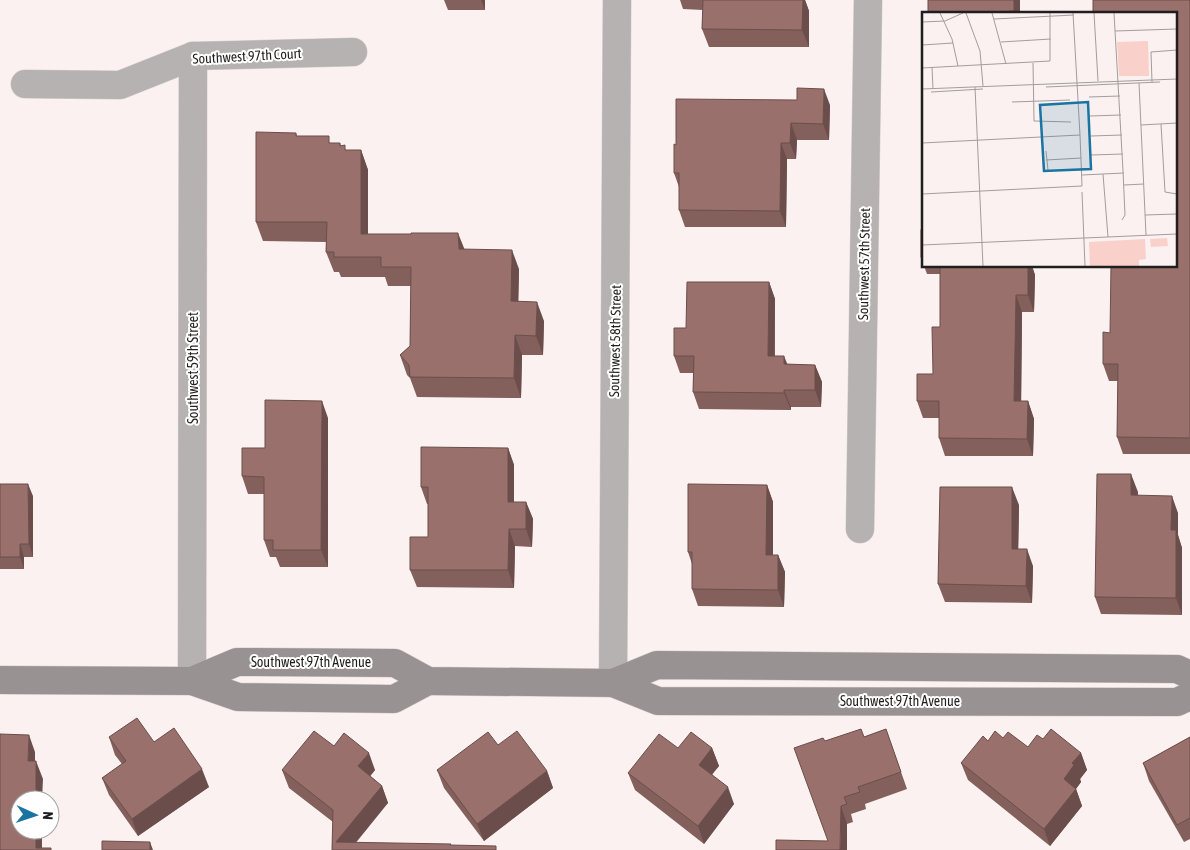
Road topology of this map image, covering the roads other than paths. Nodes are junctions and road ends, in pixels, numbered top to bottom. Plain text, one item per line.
1 (617, 0) edge
2 (868, 0) edge
3 (353, 52) dead end
4 (193, 56) junction
5 (25, 84) dead end
6 (860, 529) dead end
7 (1190, 675) edge
8 (0, 680) edge
9 (192, 681) junction
10 (428, 681) junction
11 (612, 682) junction
12 (1190, 696) edge

1 - 11 street, Southwest 58th Street
2 - 6 street, Southwest 57th Street
3 - 4 street, Southwest 97th Court
4 - 5 street, Southwest 97th Court
4 - 9 street, Southwest 59th Street
7 - 11 street, Southwest 97th Avenue
8 - 9 street, Southwest 97th Avenue
9 - 10 street, Southwest 97th Avenue
9 - 10 street, Southwest 97th Avenue
10 - 11 street, Southwest 97th Avenue
11 - 12 street, Southwest 97th Avenue

